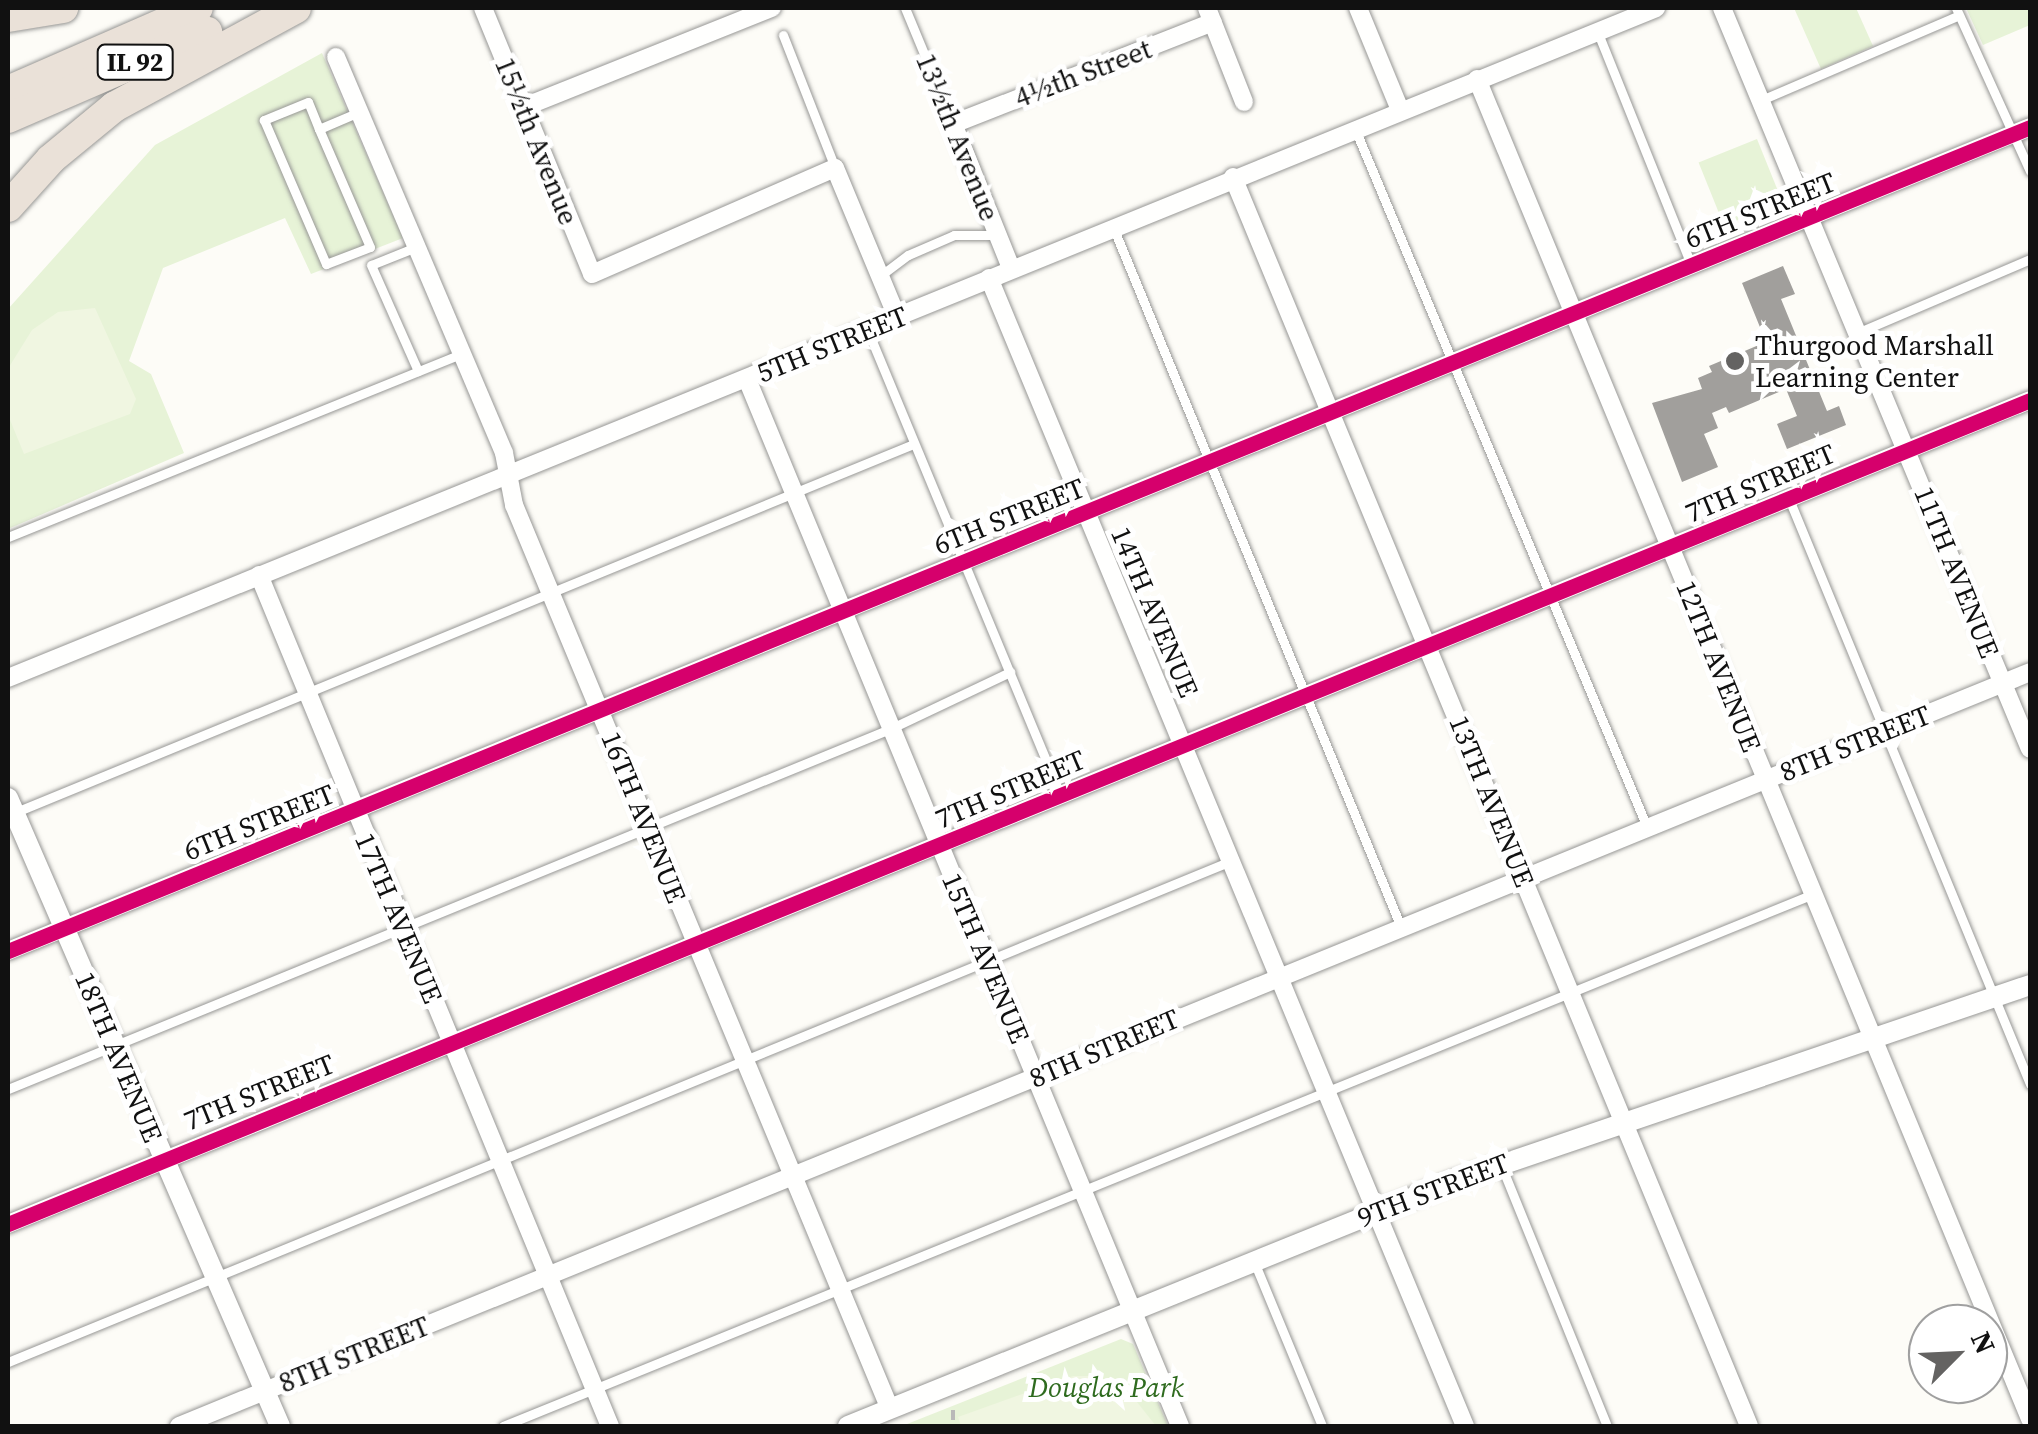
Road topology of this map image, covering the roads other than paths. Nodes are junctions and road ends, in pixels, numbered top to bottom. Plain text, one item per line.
1 (62, 8) edge
2 (198, 8) edge
3 (264, 8) edge
4 (296, 8) edge
5 (483, 8) edge
6 (772, 8) edge
7 (905, 8) edge
8 (1358, 8) edge
9 (1656, 8) edge
10 (1722, 8) edge
11 (1958, 11) edge
12 (1210, 15) edge
13 (8, 17) edge
14 (1597, 30) junction
15 (783, 35) dead end
16 (336, 56) dead end
17 (1477, 79) junction
18 (8, 90) edge
19 (1762, 100) junction
20 (1244, 102) dead end
21 (524, 107) junction
22 (1400, 110) junction
23 (360, 112) junction
24 (8, 118) edge
25 (953, 124) junction
26 (1355, 128) junction
27 (320, 129) junction
28 (2023, 130) edge
29 (835, 168) junction
30 (2030, 171) edge
31 (1233, 176) junction
32 (8, 207) edge
33 (1810, 216) junction
34 (1112, 225) junction
35 (998, 235) junction
36 (416, 246) junction
37 (2030, 259) edge
38 (1691, 264) junction
39 (1011, 268) junction
40 (880, 276) junction
41 (989, 278) junction
42 (1573, 312) junction
43 (898, 318) junction
44 (867, 329) junction
45 (1858, 332) junction
46 (460, 354) junction
47 (1450, 362) junction
48 (418, 370) junction
49 (747, 379) junction
50 (2028, 407) edge
51 (1330, 411) junction
52 (912, 446) junction
53 (1908, 452) junction
54 (1208, 460) junction
55 (508, 474) junction
56 (795, 494) junction
57 (1788, 498) junction
58 (1086, 511) junction
59 (8, 537) edge
60 (1671, 547) junction
61 (965, 561) junction
62 (259, 576) junction
63 (550, 591) junction
64 (1546, 596) junction
65 (843, 611) junction
66 (1427, 644) junction
67 (1010, 672) junction
68 (2030, 672) edge
69 (8, 678) edge
70 (2003, 684) junction
71 (306, 693) junction
72 (1305, 695) junction
73 (599, 708) junction
74 (892, 728) junction
75 (1884, 729) junction
76 (1184, 745) junction
77 (2030, 749) edge
78 (1766, 780) junction
79 (1060, 794) junction
80 (11, 805) edge
81 (354, 810) junction
82 (649, 826) junction
83 (1647, 827) junction
84 (939, 846) junction
85 (1231, 861) junction
86 (1523, 878) junction
87 (1813, 894) junction
88 (402, 926) junction
89 (1401, 927) junction
90 (64, 928) junction
91 (695, 942) junction
92 (8, 952) edge
93 (987, 958) junction
94 (1278, 976) junction
95 (2030, 984) edge
96 (1570, 992) junction
97 (1994, 997) junction
98 (1873, 1037) junction
99 (451, 1041) junction
100 (115, 1044) junction
101 (744, 1059) junction
102 (1036, 1077) junction
103 (2030, 1084) edge
104 (8, 1089) edge
105 (1326, 1091) junction
106 (1624, 1123) junction
107 (162, 1158) junction
108 (501, 1158) junction
109 (1500, 1164) junction
110 (792, 1174) junction
111 (1083, 1189) junction
112 (1376, 1211) junction
113 (8, 1224) edge
114 (1254, 1261) junction
115 (548, 1274) junction
116 (215, 1275) junction
117 (841, 1290) junction
118 (1133, 1310) junction
119 (8, 1362) edge
120 (2024, 1386) edge
121 (595, 1388) junction
122 (264, 1391) junction
123 (890, 1409) junction
124 (2030, 1419) edge
125 (179, 1426) edge
126 (280, 1426) edge
127 (502, 1426) edge
128 (610, 1426) edge
129 (848, 1426) edge
130 (1180, 1426) edge
131 (1322, 1426) edge
132 (1465, 1426) edge
133 (1607, 1426) edge
134 (1750, 1426) edge

1 - 13 highway
2 - 18 highway, IL 92
3 - 24 highway, IL 92
4 - 32 highway
5 - 21 street, 15½th Avenue
6 - 21 street
7 - 25 lane, 13½th Avenue
8 - 22 street
9 - 14 street, 5TH STREET
10 - 19 street, 11TH AVENUE
11 - 19 lane
11 - 28 lane
12 - 20 street
12 - 25 street, 4½th Street
14 - 17 street, 5TH STREET
14 - 38 lane
15 - 29 lane
16 - 23 street, 16TH AVENUE
17 - 22 street, 5TH STREET
17 - 42 street, 12TH AVENUE
19 - 33 street, 11TH AVENUE
21 - 29 street, 15½th Avenue
22 - 26 street, 5TH STREET
23 - 27 lane
23 - 36 street, 16TH AVENUE
25 - 35 street, 13½th Avenue
26 - 31 street, 5TH STREET
26 - 47 lane
27 - 27 lane
28 - 30 lane
28 - 33 street, 6TH STREET
29 - 40 street
31 - 34 street, 5TH STREET
31 - 51 street, 13TH AVENUE
33 - 38 street, 6TH STREET
33 - 45 street, 11TH AVENUE
34 - 39 street, 5TH STREET
34 - 54 lane
35 - 39 street, 13½th Avenue
35 - 40 lane
36 - 46 street, 16TH AVENUE
36 - 48 lane
37 - 45 lane
38 - 42 street, 6TH STREET
39 - 41 street, 5TH STREET
40 - 43 street
41 - 43 street, 5TH STREET
41 - 58 street, 14TH AVENUE
42 - 47 street, 6TH STREET
42 - 60 street, 12TH AVENUE
43 - 44 street, 5TH STREET
44 - 49 street, 5TH STREET
44 - 52 lane
45 - 53 street, 11TH AVENUE
46 - 48 lane
46 - 55 street, 16TH AVENUE
47 - 51 street, 6TH STREET
47 - 64 lane
48 - 59 lane
49 - 55 street, 5TH STREET
49 - 56 street, 15TH AVENUE
50 - 53 street, 7TH STREET
51 - 54 street, 6TH STREET
51 - 66 street, 13TH AVENUE
52 - 56 lane
52 - 61 lane
53 - 57 street, 7TH STREET
53 - 70 street, 11TH AVENUE
54 - 58 street, 6TH STREET
54 - 72 lane
55 - 62 street, 5TH STREET
55 - 63 street, 16TH AVENUE
56 - 63 lane
56 - 65 street, 15TH AVENUE
57 - 60 street, 7TH STREET
57 - 75 lane
58 - 61 street, 6TH STREET
58 - 76 street, 14TH AVENUE
60 - 64 street, 7TH STREET
60 - 78 street, 12TH AVENUE
61 - 65 street, 6TH STREET
61 - 67 lane
62 - 69 street, 5TH STREET
62 - 71 street, 17TH AVENUE
63 - 71 lane
63 - 73 street, 16TH AVENUE
64 - 66 street, 7TH STREET
64 - 83 lane
65 - 73 street, 6TH STREET
65 - 74 street, 15TH AVENUE
66 - 72 street, 7TH STREET
66 - 86 street, 13TH AVENUE
67 - 74 lane
67 - 79 lane
68 - 70 street, 8TH STREET
70 - 75 street, 8TH STREET
70 - 77 street, 11TH AVENUE
71 - 80 lane
71 - 81 street, 17TH AVENUE
72 - 76 street, 7TH STREET
72 - 89 lane
73 - 81 street, 6TH STREET
73 - 82 street, 16TH AVENUE
74 - 82 lane
74 - 84 street, 15TH AVENUE
75 - 78 street, 8TH STREET
75 - 97 lane
76 - 79 street, 7TH STREET
76 - 85 street, 14TH AVENUE
78 - 83 street, 8TH STREET
78 - 87 street, 12TH AVENUE
79 - 84 street, 7TH STREET
80 - 90 street, 18TH AVENUE
81 - 88 street, 17TH AVENUE
81 - 90 street, 6TH STREET
82 - 88 lane
82 - 91 street, 16TH AVENUE
83 - 86 street, 8TH STREET
84 - 91 street, 7TH STREET
84 - 93 street, 15TH AVENUE
85 - 93 lane
85 - 94 street, 14TH AVENUE
86 - 89 street, 8TH STREET
86 - 96 street, 13TH AVENUE
87 - 96 lane
87 - 98 street, 12TH AVENUE
88 - 99 street, 17TH AVENUE
88 - 100 lane
89 - 94 street, 8TH STREET
90 - 92 street, 6TH STREET
90 - 100 street, 18TH AVENUE
91 - 99 street, 7TH STREET
91 - 101 street, 16TH AVENUE
93 - 101 lane
93 - 102 street, 15TH AVENUE
94 - 102 street, 8TH STREET
94 - 105 street, 14TH AVENUE
95 - 97 street, 9TH STREET
96 - 105 lane
96 - 106 street, 13TH AVENUE
97 - 98 street, 9TH STREET
97 - 103 lane
98 - 106 street, 9TH STREET
98 - 120 street, 12TH AVENUE
99 - 107 street, 7TH STREET
99 - 108 street, 17TH AVENUE
100 - 104 lane
100 - 107 street, 18TH AVENUE
101 - 108 lane
101 - 110 street, 16TH AVENUE
102 - 110 street, 8TH STREET
102 - 111 street, 15TH AVENUE
105 - 111 lane
105 - 112 street, 14TH AVENUE
106 - 109 street, 9TH STREET
106 - 134 street, 13TH AVENUE
107 - 113 street, 7TH STREET
107 - 116 street, 18TH AVENUE
108 - 115 street, 17TH AVENUE
108 - 116 lane
109 - 112 street, 9TH STREET
109 - 133 lane
110 - 115 street, 8TH STREET
110 - 117 street, 16TH AVENUE
111 - 117 lane
111 - 118 street, 15TH AVENUE
112 - 114 street, 9TH STREET
112 - 132 street, 14TH AVENUE
114 - 118 street, 9TH STREET
114 - 131 lane
115 - 121 street, 17TH AVENUE
115 - 122 street, 8TH STREET
116 - 119 lane
116 - 122 street, 18TH AVENUE
117 - 121 lane
117 - 123 street, 16TH AVENUE
118 - 123 street, 9TH STREET
118 - 130 street, 15TH AVENUE
120 - 124 street, 12TH AVENUE
121 - 127 lane
121 - 128 street, 17TH AVENUE
122 - 125 street, 8TH STREET
122 - 126 street, 18TH AVENUE
123 - 129 street, 9TH STREET

